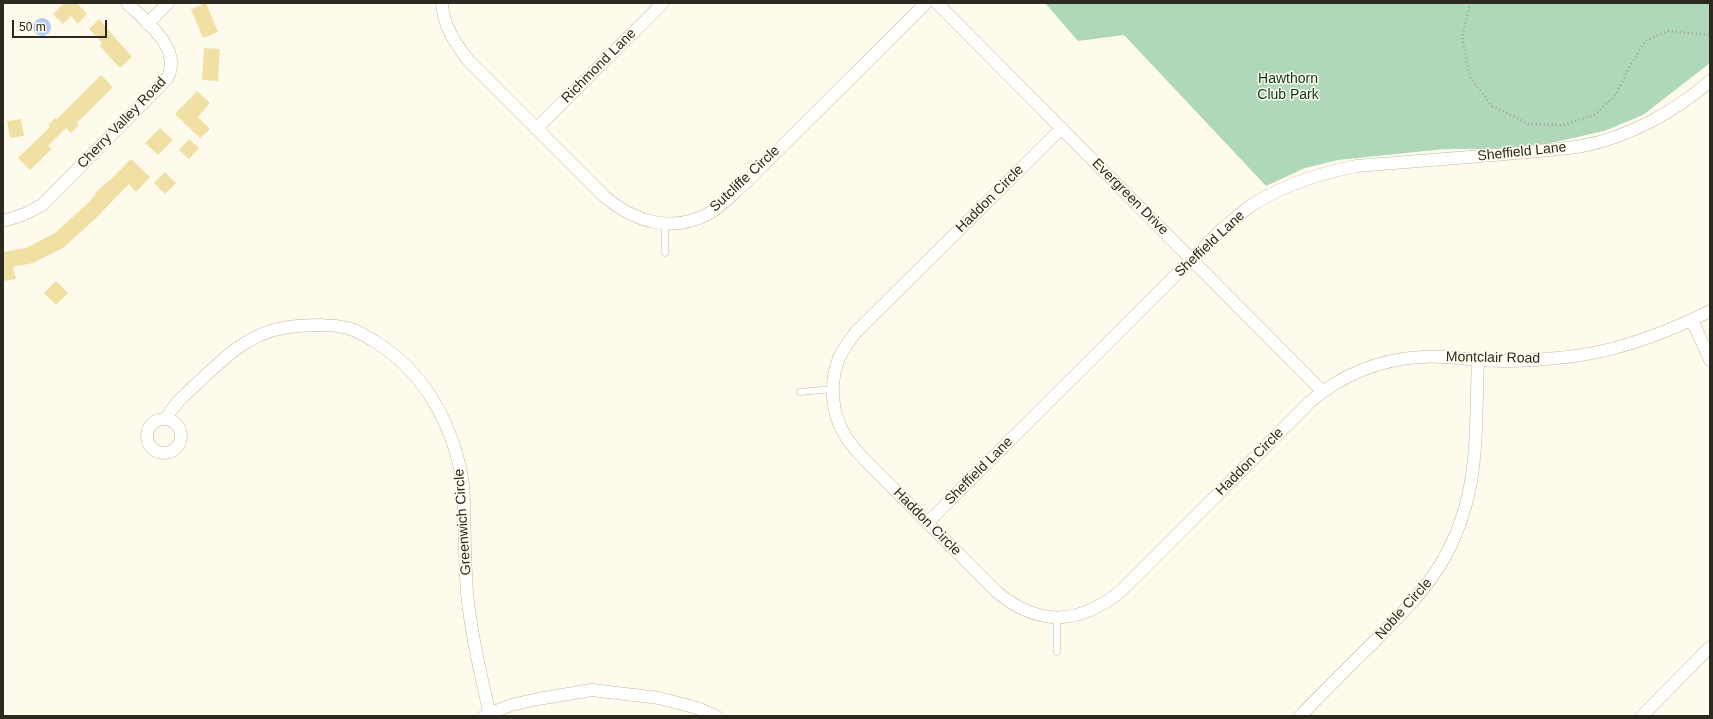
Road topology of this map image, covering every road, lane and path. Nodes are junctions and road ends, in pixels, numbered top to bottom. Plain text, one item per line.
1 (127, 3) edge
2 (168, 3) edge
3 (442, 3) edge
4 (663, 3) edge
5 (926, 3) edge
6 (937, 3) edge
7 (1470, 3) edge
8 (147, 24) junction
9 (1710, 35) edge
10 (1710, 81) edge
11 (1062, 128) junction
12 (536, 129) junction
13 (3, 221) edge
14 (665, 223) junction
15 (665, 252) dead end
16 (1192, 260) junction
17 (1710, 311) edge
18 (1692, 320) junction
19 (1478, 360) junction
20 (1710, 360) edge
21 (832, 389) junction
22 (1322, 391) junction
23 (800, 392) dead end
24 (166, 419) dead end
25 (927, 523) junction
26 (1056, 618) junction
27 (1710, 648) edge
28 (1057, 652) dead end
29 (488, 715) edge
30 (716, 716) edge
31 (1300, 716) edge
32 (1642, 716) edge

1 - 8 street, Cherry Valley Road
2 - 8 street
3 - 12 street, Sutcliffe Circle
4 - 12 street, Richmond Lane
5 - 14 street, Sutcliffe Circle
6 - 11 street, Evergreen Drive
7 - 9 path
8 - 13 street, Cherry Valley Road
10 - 16 street, Sheffield Lane
11 - 16 street, Evergreen Drive
11 - 21 street, Haddon Circle
12 - 14 street, Sutcliffe Circle
14 - 15 lane
16 - 22 street, Evergreen Drive
16 - 25 street, Sheffield Lane
17 - 18 street, Montclair Road
18 - 19 street, Montclair Road
18 - 20 street
19 - 22 street, Montclair Road
19 - 31 street, Noble Circle
21 - 23 lane
21 - 25 street, Haddon Circle
22 - 26 street, Haddon Circle
24 - 29 street, Greenwich Circle
25 - 26 street, Haddon Circle
26 - 28 lane
27 - 32 street
29 - 30 street

